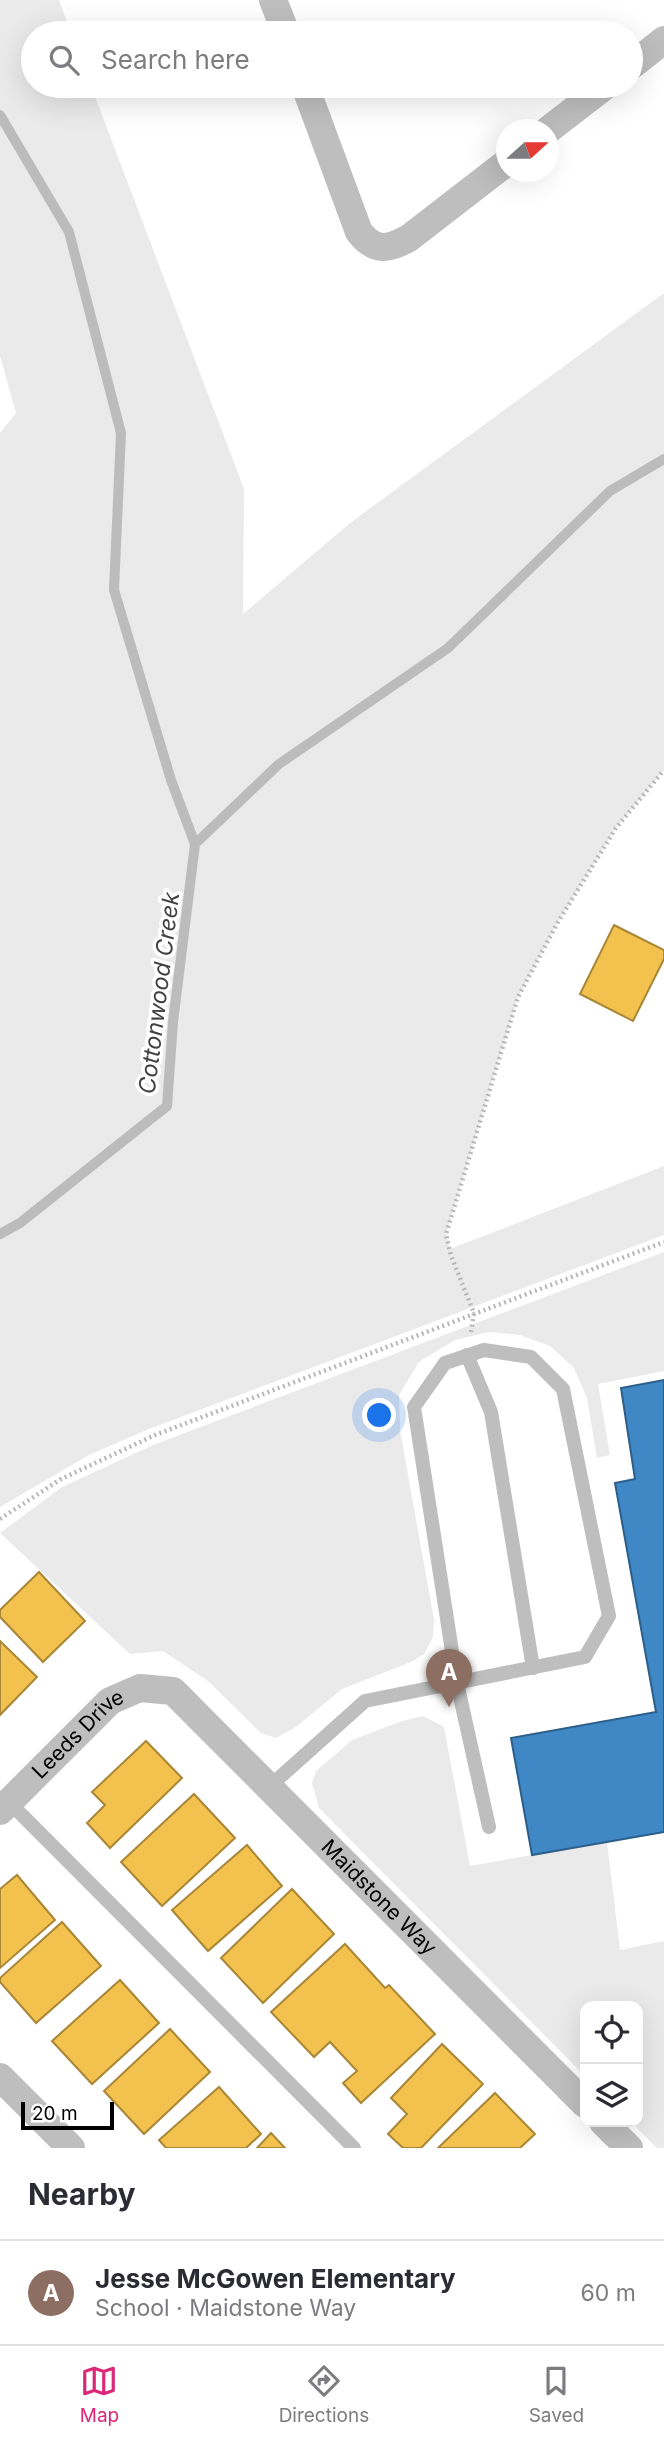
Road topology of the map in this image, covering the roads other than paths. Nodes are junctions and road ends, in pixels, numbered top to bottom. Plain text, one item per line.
1 (273, 0) edge
2 (281, 21) edge
3 (664, 40) edge
4 (643, 57) edge
5 (309, 98) edge
6 (589, 98) edge
7 (559, 122) edge
8 (496, 171) edge
9 (467, 1355) junction
10 (533, 1668) junction
11 (457, 1683) junction
12 (173, 1691) joint
13 (269, 1787) junction
14 (4, 1807) edge
15 (489, 1827) dead end
16 (0, 2077) edge
17 (580, 2099) edge
18 (608, 2127) edge
19 (71, 2148) edge
20 (354, 2148) edge
21 (629, 2148) edge

1 - 2 street
3 - 4 street
5 - 8 street
6 - 7 street
9 - 10 lane
9 - 10 lane
9 - 11 lane
10 - 11 lane
11 - 13 lane
11 - 15 lane
12 - 13 street, Maidstone Way
12 - 14 street, Leeds Drive
13 - 17 street, Maidstone Way
14 - 20 lane
16 - 19 street
18 - 21 street

